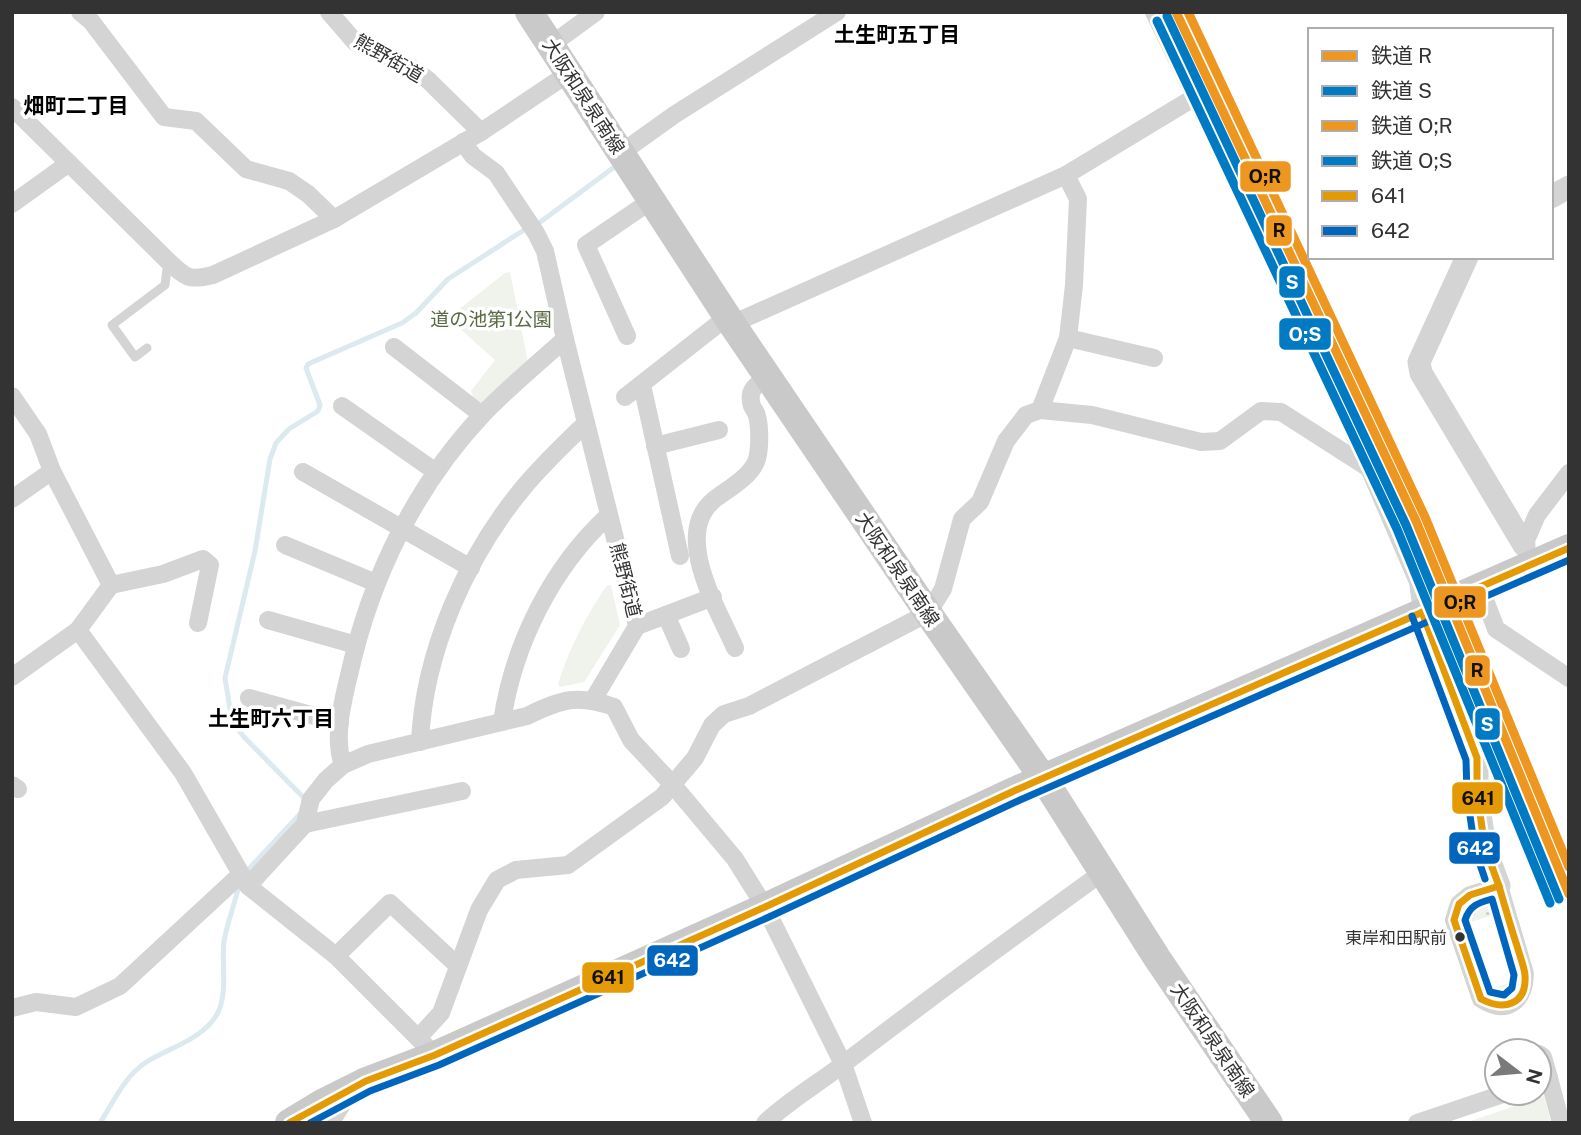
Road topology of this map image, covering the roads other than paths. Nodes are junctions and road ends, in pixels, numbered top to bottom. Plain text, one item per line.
1 (80, 12) edge
2 (330, 12) edge
3 (529, 12) edge
4 (596, 12) edge
5 (837, 12) edge
6 (1154, 12) edge
7 (551, 45) junction
8 (569, 73) junction
9 (1195, 97) junction
10 (12, 107) edge
11 (481, 132) junction
12 (464, 142) junction
13 (621, 153) junction
14 (69, 163) junction
15 (1066, 175) junction
16 (1569, 187) edge
17 (1553, 196) edge
18 (652, 200) junction
19 (12, 204) edge
20 (334, 219) junction
21 (1466, 259) edge
22 (168, 261) junction
23 (730, 321) junction
24 (628, 336) dead end
25 (1068, 338) junction
26 (565, 339) junction
27 (394, 347) dead end
28 (147, 348) dead end
29 (1154, 358) dead end
30 (768, 377) junction
31 (642, 385) junction
32 (12, 396) edge
33 (625, 397) dead end
34 (342, 406) dead end
35 (1040, 410) junction
36 (482, 415) junction
37 (586, 423) junction
38 (719, 430) dead end
39 (655, 446) junction
40 (1370, 468) junction
41 (52, 471) junction
42 (303, 472) dead end
43 (436, 472) junction
44 (1569, 473) edge
45 (12, 499) edge
46 (609, 515) junction
47 (402, 529) junction
48 (285, 545) dead end
49 (1569, 548) edge
50 (1528, 555) junction
51 (680, 556) dead end
52 (471, 568) junction
53 (376, 583) junction
54 (111, 585) junction
55 (1480, 587) junction
56 (713, 597) junction
57 (1422, 612) junction
58 (928, 613) junction
59 (666, 615) junction
60 (268, 620) dead end
61 (198, 622) dead end
62 (637, 626) junction
63 (78, 630) junction
64 (356, 645) junction
65 (735, 648) dead end
66 (681, 649) dead end
67 (12, 677) edge
68 (1569, 678) edge
69 (249, 698) dead end
70 (593, 700) junction
71 (502, 722) junction
72 (341, 723) junction
73 (419, 741) junction
74 (343, 765) junction
75 (1043, 778) junction
76 (673, 785) junction
77 (462, 791) dead end
78 (304, 824) junction
79 (1103, 872) junction
80 (244, 881) junction
81 (1499, 886) junction
82 (765, 907) junction
83 (336, 956) junction
84 (458, 966) junction
85 (12, 1008) edge
86 (427, 1047) junction
87 (843, 1064) junction
88 (344, 1092) junction
89 (1483, 1099) edge
90 (1553, 1103) edge
91 (1262, 1120) edge
92 (289, 1123) edge
93 (330, 1123) edge
94 (765, 1123) edge
95 (863, 1123) edge
96 (1417, 1123) edge
97 (1561, 1123) edge

1 - 20 street
2 - 11 street, 熊野街道
3 - 7 main road, 大阪和泉泉南線
4 - 7 street
5 - 13 street
6 - 9 street
7 - 8 main road, 大阪和泉泉南線
8 - 11 street
8 - 13 main road, 大阪和泉泉南線
9 - 15 street
9 - 40 street
10 - 14 street
11 - 12 street
12 - 20 street
12 - 26 street, 熊野街道
13 - 18 main road, 大阪和泉泉南線
14 - 19 street
14 - 22 street
15 - 23 street
15 - 25 street
16 - 17 street
18 - 23 main road, 大阪和泉泉南線
18 - 24 street
20 - 22 street
21 - 50 street
22 - 28 lane
23 - 30 main road, 大阪和泉泉南線
23 - 31 street
25 - 29 street
25 - 35 street
26 - 36 street
26 - 37 street, 熊野街道
27 - 36 street
30 - 56 street
30 - 58 main road, 大阪和泉泉南線
31 - 33 street
31 - 39 street
32 - 41 street
34 - 43 street
35 - 40 street
35 - 58 street
36 - 43 street
37 - 46 street, 熊野街道
37 - 52 street
38 - 39 street
39 - 51 street
40 - 57 street
41 - 45 street
41 - 54 street
42 - 47 street
43 - 47 street
44 - 50 street
46 - 62 street, 熊野街道
46 - 71 street
47 - 52 street
47 - 53 street
48 - 53 street
49 - 50 main road
50 - 55 main road
52 - 73 street
53 - 64 street
54 - 61 street
54 - 63 street
55 - 57 main road
55 - 68 street
56 - 59 street
56 - 65 street
57 - 75 main road
57 - 81 street
58 - 75 main road, 大阪和泉泉南線
58 - 76 street
59 - 62 street
59 - 66 street
60 - 64 street
62 - 70 street, 熊野街道
63 - 67 street
63 - 80 street
64 - 72 street
69 - 72 street
70 - 71 street
70 - 76 street
71 - 73 street
72 - 74 street
73 - 74 street
74 - 78 street
75 - 79 main road, 大阪和泉泉南線
75 - 82 main road
76 - 82 street
76 - 84 street
77 - 78 street
78 - 80 street
79 - 87 street
79 - 91 main road, 大阪和泉泉南線
80 - 83 street
80 - 85 street
81 - 81 street
82 - 86 main road
82 - 87 street
83 - 84 street
83 - 86 street
84 - 86 street
86 - 88 main road
87 - 94 street
87 - 95 street
88 - 92 main road
88 - 93 street
89 - 96 street
90 - 97 street

